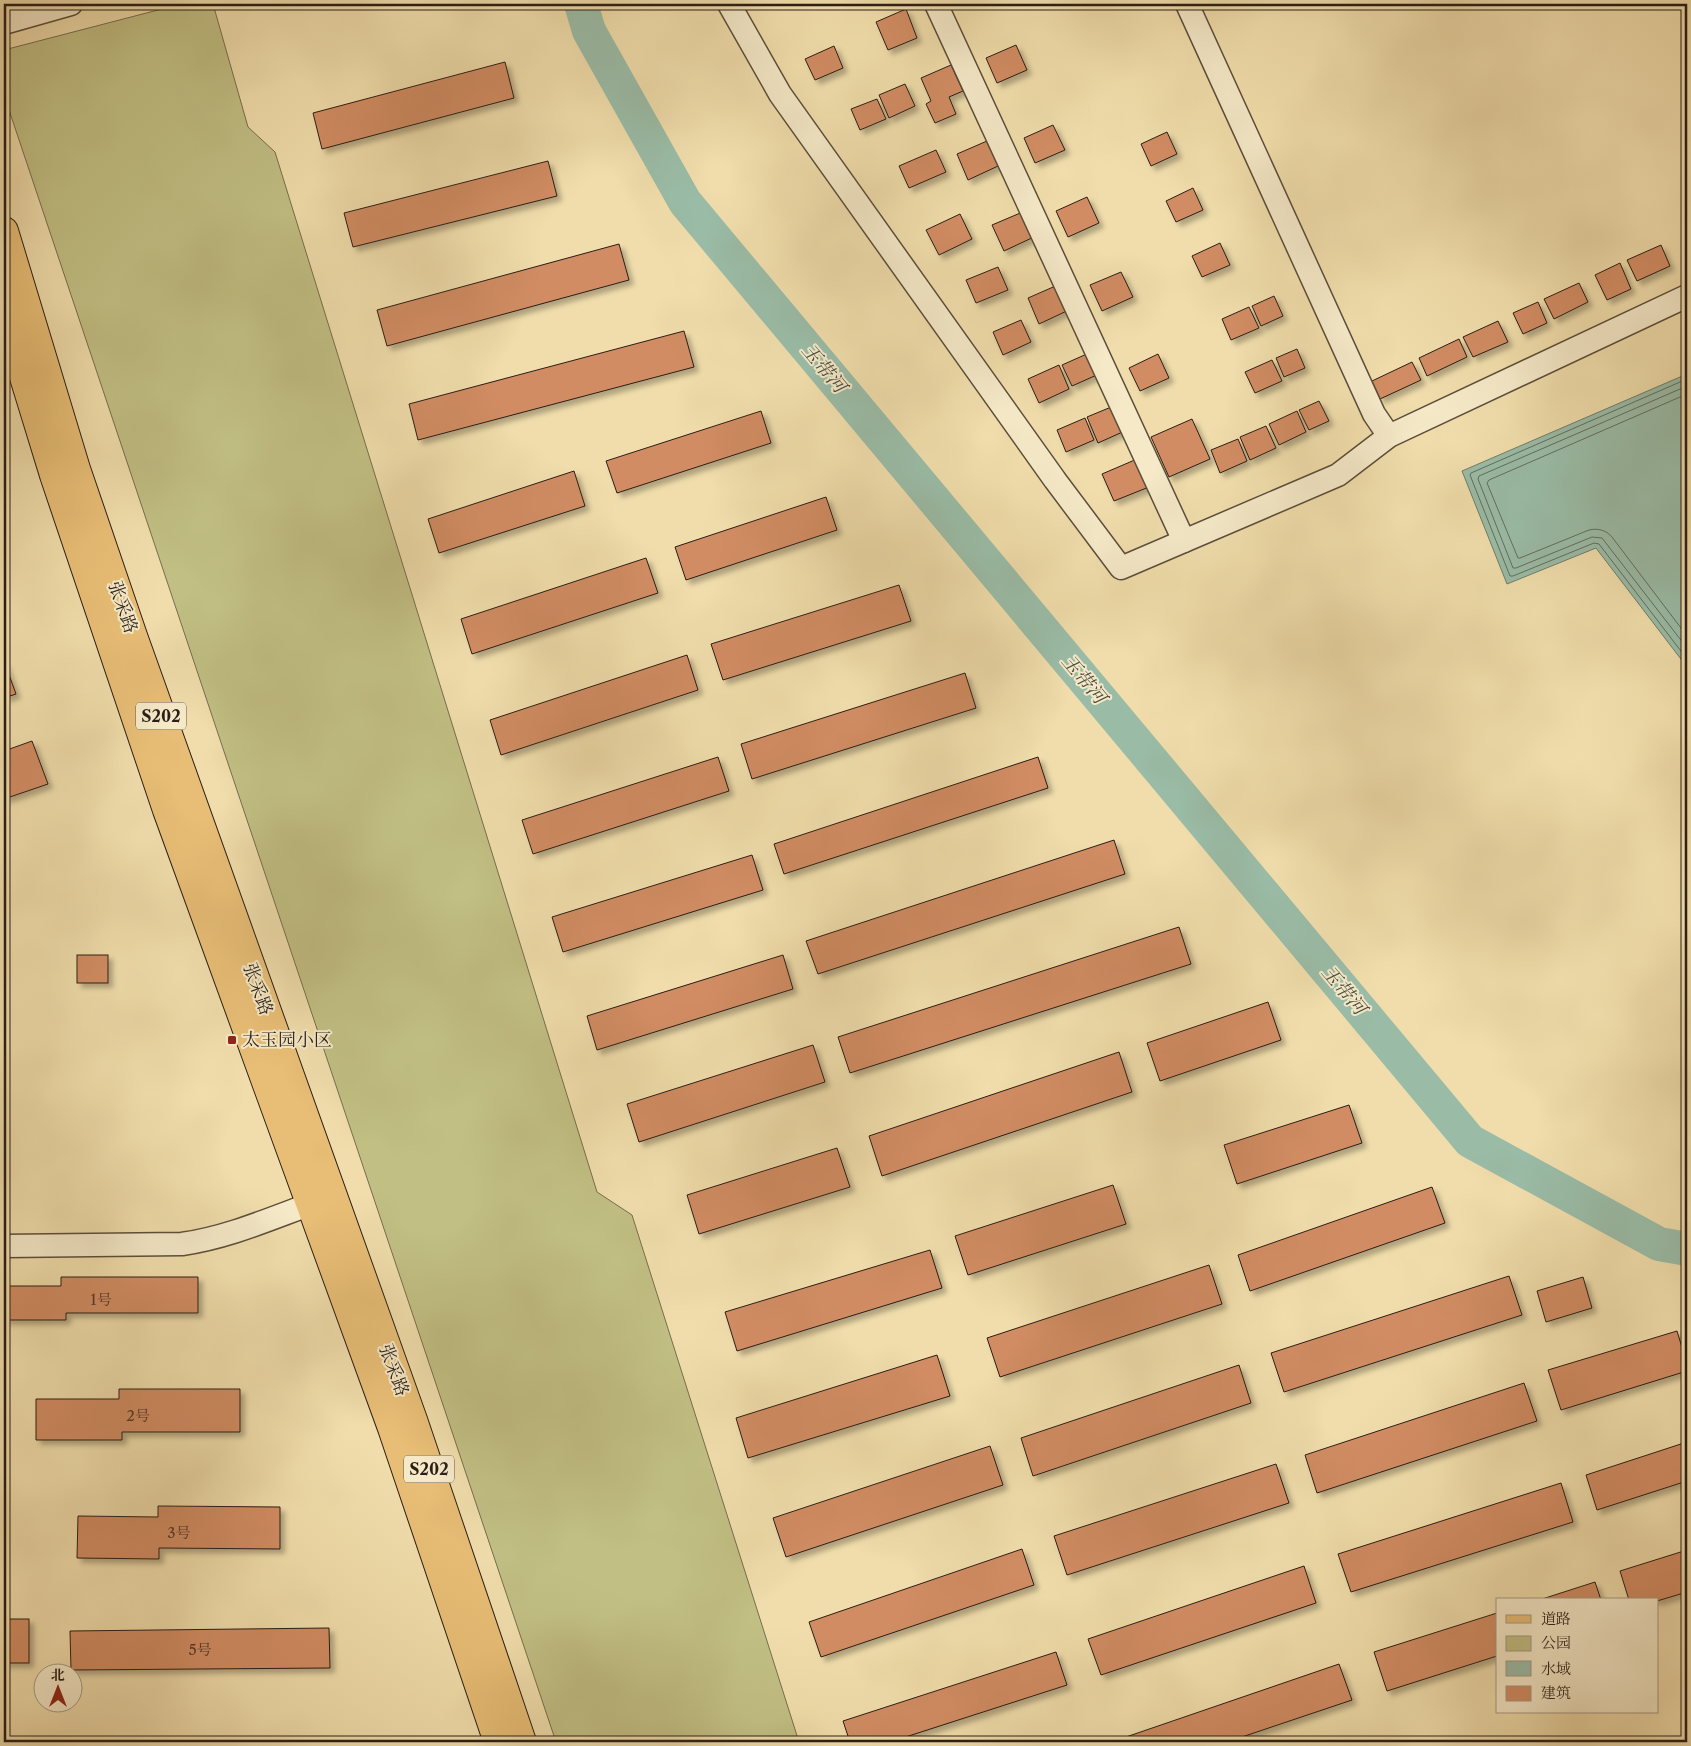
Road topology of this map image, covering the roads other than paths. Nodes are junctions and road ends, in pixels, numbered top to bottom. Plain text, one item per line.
1 (71, 4) edge
2 (729, 4) edge
3 (936, 4) edge
4 (1187, 4) edge
5 (4, 23) edge
6 (4, 231) edge
7 (1687, 296) edge
8 (4, 312) edge
9 (1388, 436) junction
10 (1184, 541) junction
11 (321, 1201) junction
12 (4, 1246) edge
13 (498, 1742) edge
14 (522, 1742) edge

1 - 5 street
2 - 10 street
3 - 10 street
4 - 9 street
6 - 11 main road, 张采路 / S202
7 - 9 street
8 - 11 main road, 张采路 / S202
9 - 10 street
11 - 12 street
11 - 13 main road, 张采路 / S202
11 - 14 main road, 张采路 / S202

